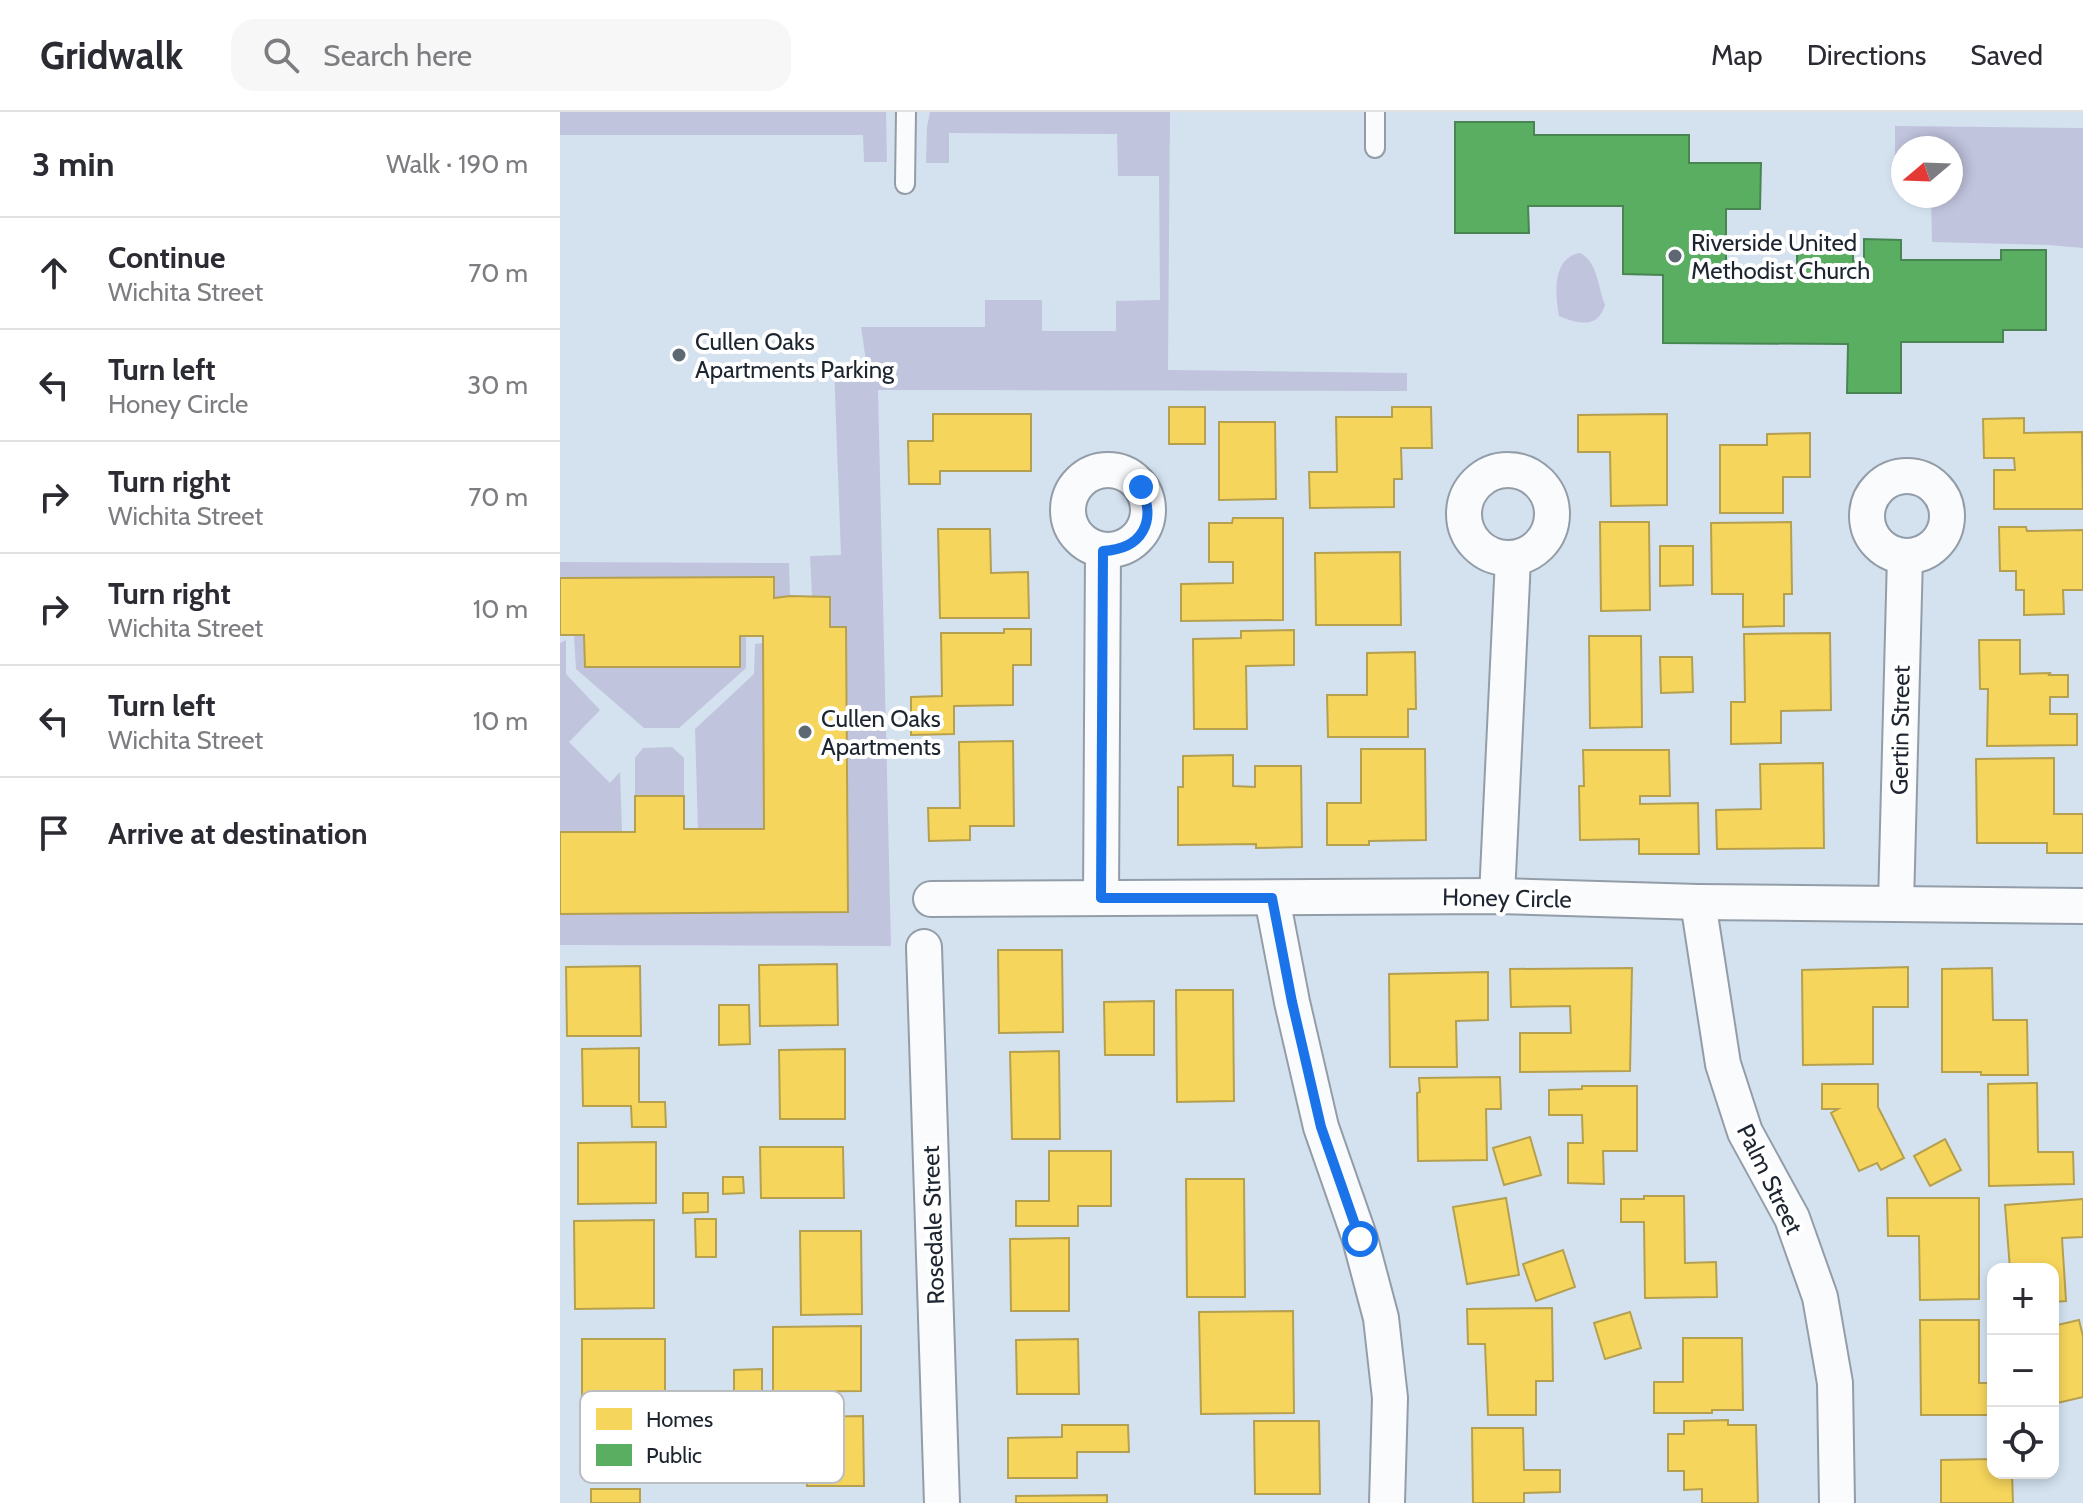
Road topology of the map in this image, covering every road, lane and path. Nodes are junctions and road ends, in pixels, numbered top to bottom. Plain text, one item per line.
1 (906, 112) edge
2 (1375, 112) edge
3 (1375, 148) dead end
4 (905, 184) dead end
5 (1103, 551) dead end
6 (1905, 556) dead end
7 (1513, 559) dead end
8 (1497, 896) junction
9 (1101, 898) junction
10 (1272, 898) junction
11 (931, 899) dead end
12 (1698, 902) junction
13 (1896, 904) junction
14 (2083, 906) edge
15 (924, 947) dead end
16 (942, 1503) edge
17 (1387, 1503) edge
18 (1837, 1503) edge

1 - 4 lane
2 - 3 lane
5 - 9 street
6 - 13 street, Gertin Street
7 - 8 street
8 - 10 street, Honey Circle
8 - 12 street, Honey Circle
9 - 10 street, Honey Circle
9 - 11 street, Honey Circle
10 - 17 street
12 - 13 street, Honey Circle
12 - 18 street, Palm Street
13 - 14 street, Honey Circle
15 - 16 street, Rosedale Street

